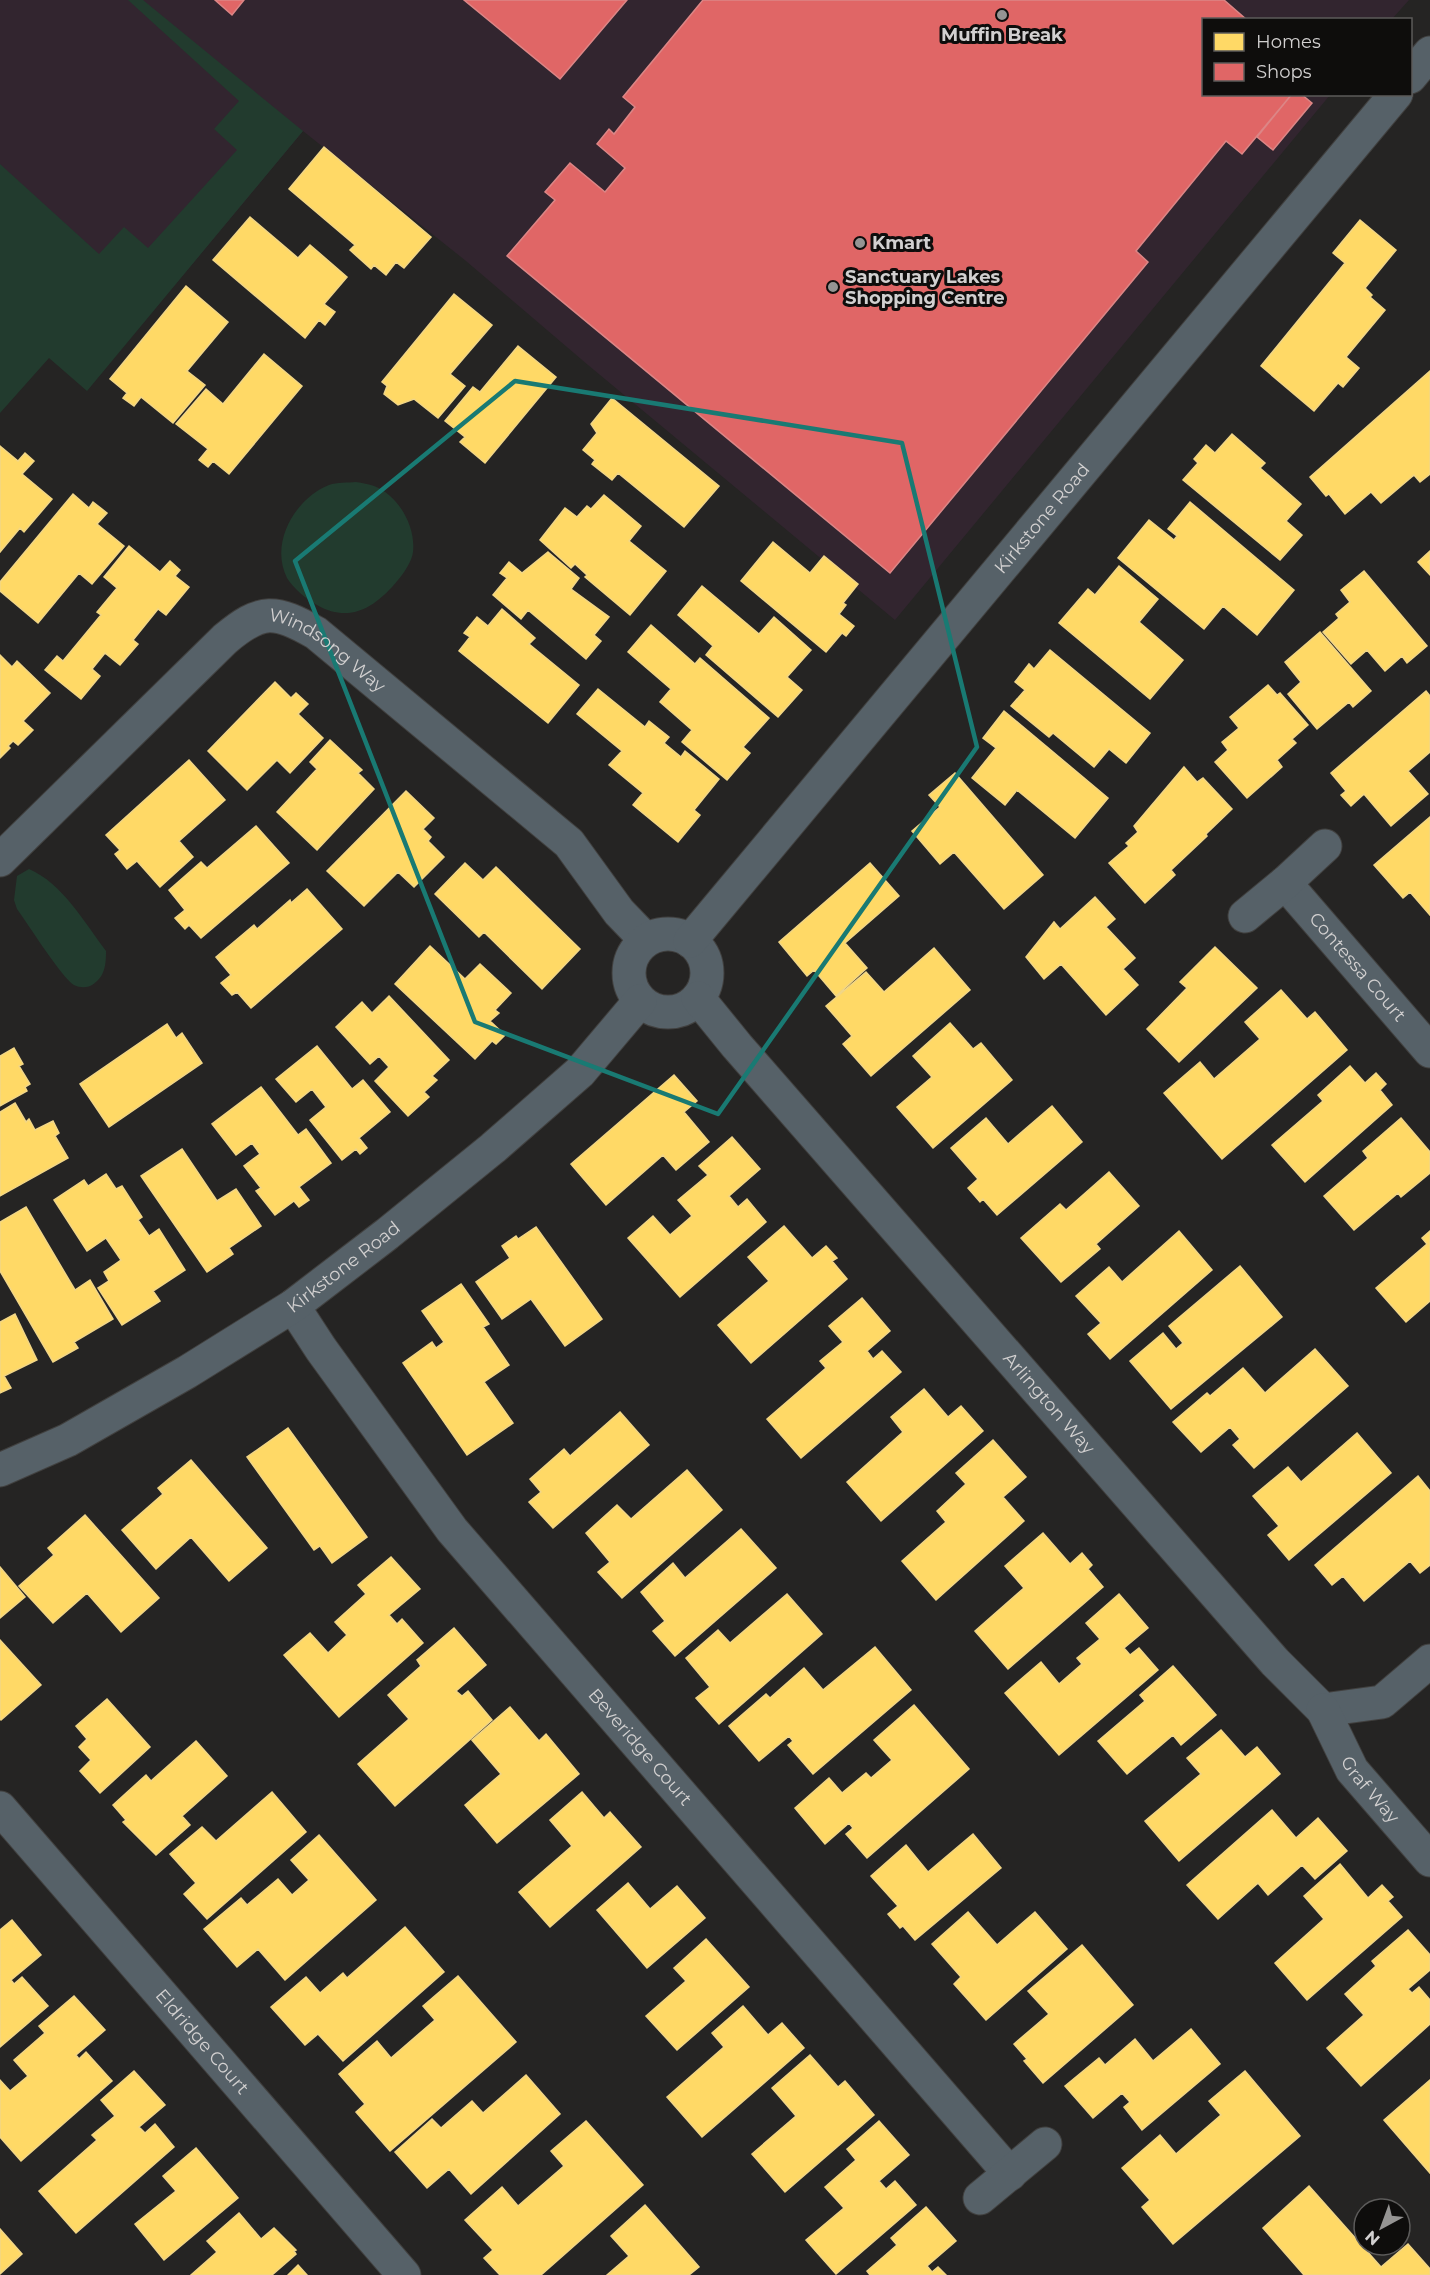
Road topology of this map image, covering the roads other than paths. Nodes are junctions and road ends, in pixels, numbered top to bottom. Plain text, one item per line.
1 (1430, 53) edge
2 (1412, 75) edge
3 (1394, 96) edge
4 (1325, 846) dead end
5 (0, 860) edge
6 (1285, 884) junction
7 (1245, 916) dead end
8 (646, 940) junction
9 (690, 942) junction
10 (698, 998) junction
11 (640, 1000) junction
12 (1430, 1051) edge
13 (293, 1306) junction
14 (0, 1470) edge
15 (1430, 1661) edge
16 (1323, 1710) junction
17 (0, 1808) edge
18 (1430, 1860) edge
19 (1045, 2144) dead end
20 (1010, 2174) junction
21 (980, 2198) dead end
22 (404, 2275) edge

1 - 2 street
3 - 9 street, Kirkstone Road
4 - 6 street
5 - 8 street, Windsong Way
6 - 7 street
6 - 12 street, Contessa Court
8 - 9 street
8 - 11 street
9 - 10 street
10 - 11 street
10 - 16 street, Arlington Way
11 - 13 street, Kirkstone Road
13 - 14 street, Kirkstone Road
13 - 20 street, Beveridge Court
15 - 16 street
16 - 18 street, Graf Way
17 - 22 street, Eldridge Court
19 - 20 street
20 - 21 street

